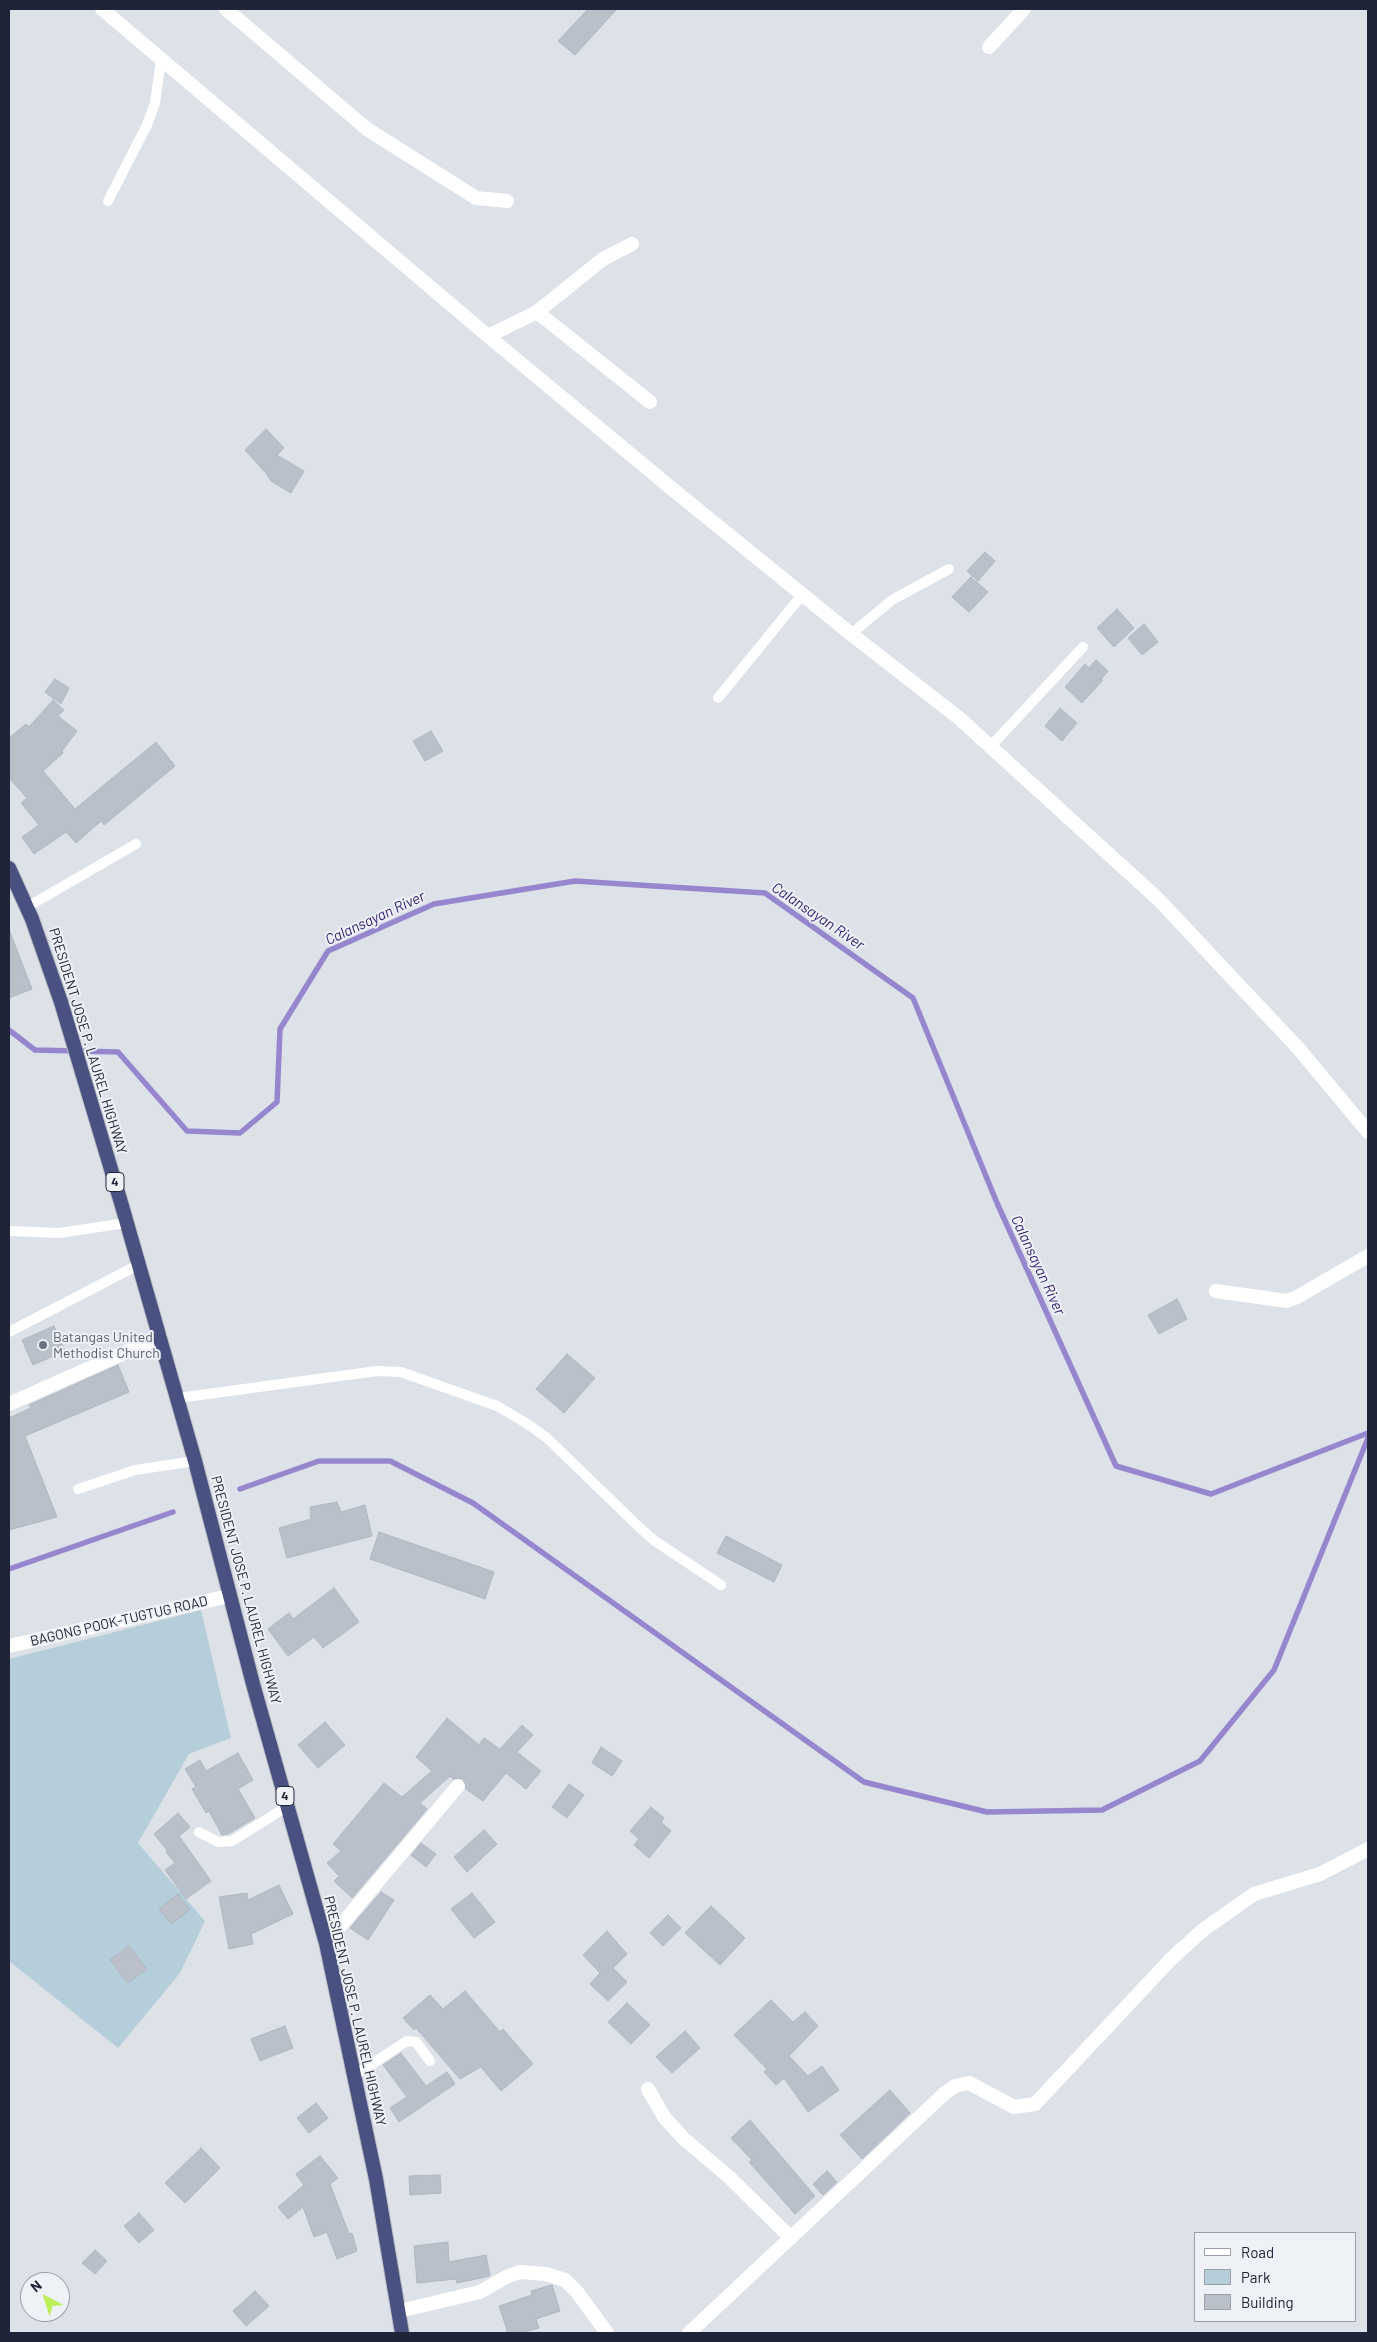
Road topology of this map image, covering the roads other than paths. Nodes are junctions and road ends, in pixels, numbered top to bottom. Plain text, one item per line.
1 (102, 9) edge
2 (226, 9) edge
3 (1024, 9) edge
4 (989, 47) dead end
5 (162, 60) junction
6 (108, 201) dead end
7 (507, 201) dead end
8 (632, 244) dead end
9 (537, 312) junction
10 (488, 336) junction
11 (650, 402) dead end
12 (950, 569) dead end
13 (802, 595) junction
14 (851, 634) junction
15 (1083, 648) dead end
16 (718, 698) dead end
17 (991, 746) junction
18 (136, 844) dead end
19 (9, 868) edge
20 (27, 907) junction
21 (1368, 1132) edge
22 (126, 1223) junction
23 (9, 1231) edge
24 (1368, 1256) edge
25 (138, 1265) junction
26 (1216, 1290) dead end
27 (9, 1332) edge
28 (160, 1337) junction
29 (178, 1398) junction
30 (9, 1404) edge
31 (195, 1461) junction
32 (78, 1489) dead end
33 (721, 1585) dead end
34 (229, 1596) junction
35 (9, 1646) edge
36 (458, 1786) dead end
37 (288, 1806) junction
38 (199, 1832) dead end
39 (1368, 1849) edge
40 (326, 1943) junction
41 (430, 2061) dead end
42 (355, 2075) junction
43 (648, 2088) dead end
44 (791, 2238) junction
45 (399, 2311) junction
46 (402, 2333) edge
47 (607, 2333) edge
48 (689, 2333) edge

1 - 5 street
2 - 7 street
3 - 4 street
5 - 6 lane
5 - 10 street
8 - 9 street
9 - 10 street
9 - 11 street
10 - 13 street
12 - 14 lane
13 - 14 street
13 - 16 lane
14 - 17 street
15 - 17 lane
17 - 21 street
18 - 20 lane
19 - 20 highway, PRESIDENT JOSE P. LAUREL HIGHWAY / 4
20 - 22 highway, PRESIDENT JOSE P. LAUREL HIGHWAY / 4
22 - 23 lane
22 - 25 highway, PRESIDENT JOSE P. LAUREL HIGHWAY / 4
24 - 26 street
25 - 27 lane
25 - 28 highway, PRESIDENT JOSE P. LAUREL HIGHWAY / 4
28 - 29 highway, PRESIDENT JOSE P. LAUREL HIGHWAY / 4
28 - 30 street
29 - 31 highway, PRESIDENT JOSE P. LAUREL HIGHWAY / 4
29 - 33 lane
31 - 32 lane
31 - 34 highway, PRESIDENT JOSE P. LAUREL HIGHWAY / 4
34 - 35 street, BAGONG POOK-TUGTUG ROAD
34 - 37 highway, PRESIDENT JOSE P. LAUREL HIGHWAY / 4
36 - 40 street
37 - 38 lane
37 - 40 highway, PRESIDENT JOSE P. LAUREL HIGHWAY / 4
39 - 44 street
40 - 42 highway, PRESIDENT JOSE P. LAUREL HIGHWAY / 4
41 - 42 lane
42 - 45 highway, PRESIDENT JOSE P. LAUREL HIGHWAY / 4
43 - 44 street
44 - 48 street
45 - 46 highway, PRESIDENT JOSE P. LAUREL HIGHWAY / 4
45 - 47 street

